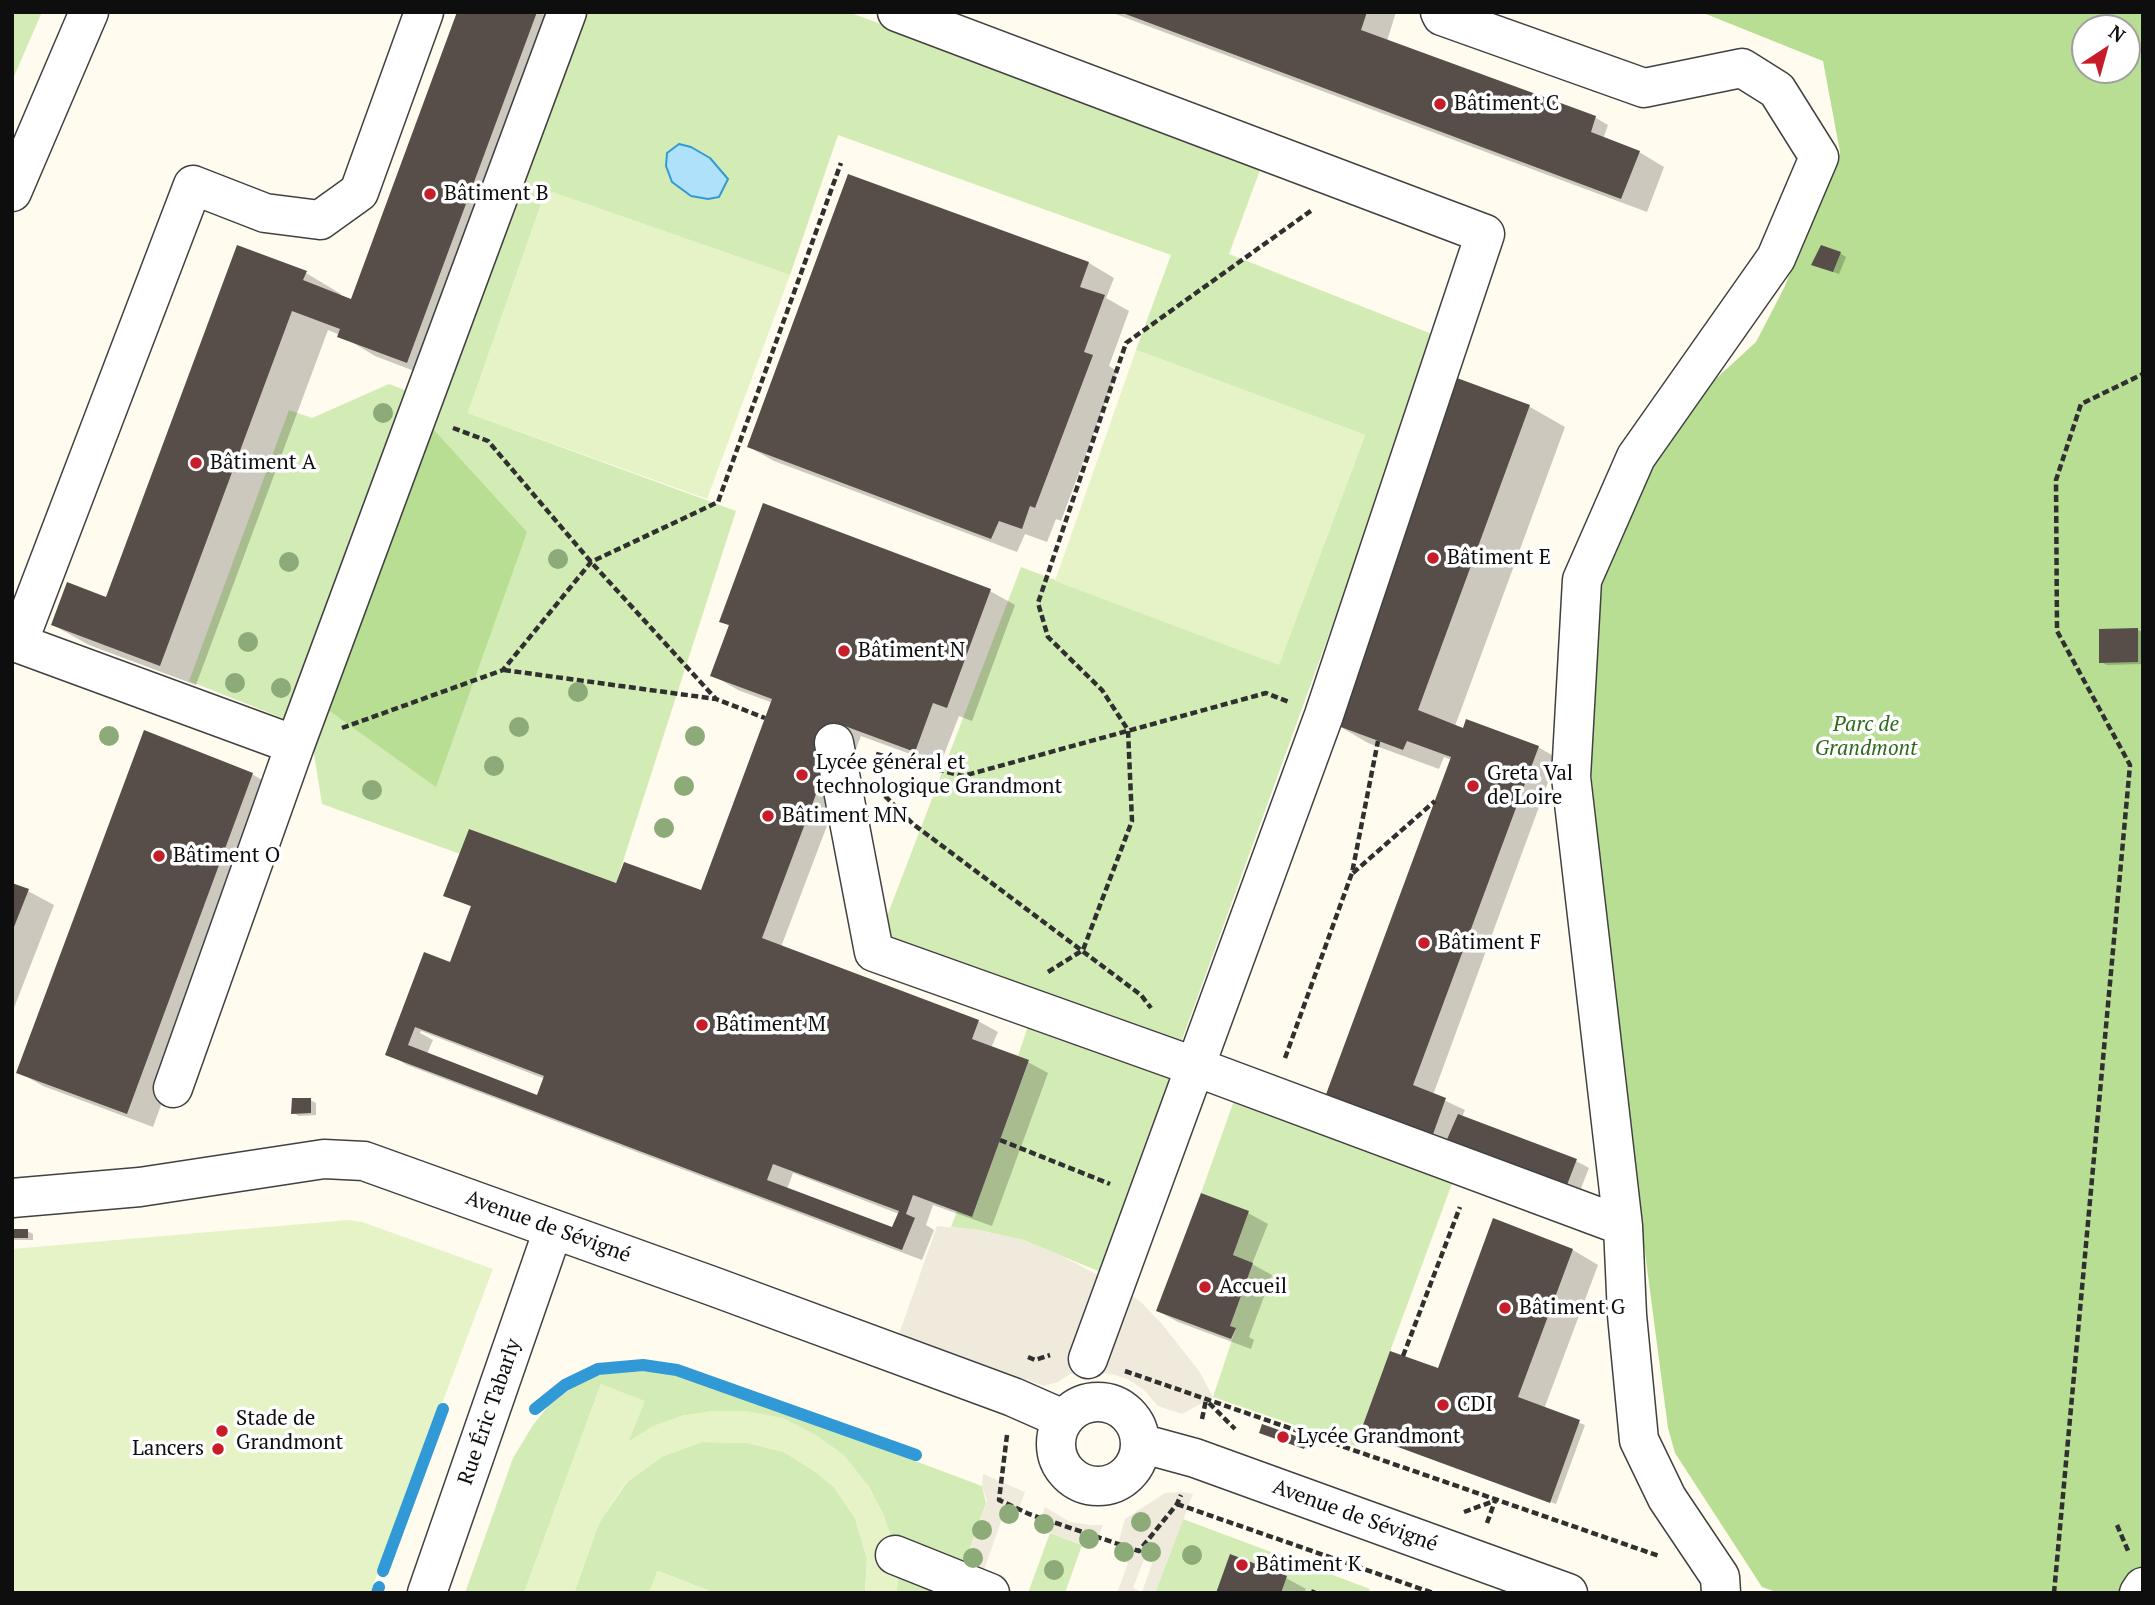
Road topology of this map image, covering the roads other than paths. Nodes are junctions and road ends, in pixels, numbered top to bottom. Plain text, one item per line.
1 (89, 12) edge
2 (424, 12) edge
3 (567, 12) edge
4 (897, 12) edge
5 (1440, 12) edge
6 (12, 192) edge
7 (15, 642) edge
8 (834, 743) road end
9 (295, 745) junction
10 (1196, 1067) junction
11 (173, 1088) dead end
12 (12, 1198) edge
13 (1623, 1226) junction
14 (553, 1230) dead end
15 (1088, 1359) dead end
16 (1063, 1419) junction
17 (1140, 1443) junction
18 (895, 1555) dead end
19 (2143, 1587) edge
20 (427, 1593) edge
21 (990, 1593) edge
22 (1568, 1593) edge
23 (1721, 1593) edge
24 (2139, 1593) edge

1 - 6 street
2 - 7 street
3 - 9 street
4 - 10 street
5 - 13 street
7 - 9 street
8 - 10 street
9 - 11 street
10 - 13 street
10 - 15 street
12 - 16 street, Avenue de Sévigné
13 - 23 street
14 - 20 street, Rue Éric Tabarly
16 - 17 street
16 - 17 street
17 - 22 street, Avenue de Sévigné
18 - 21 street
19 - 24 street

